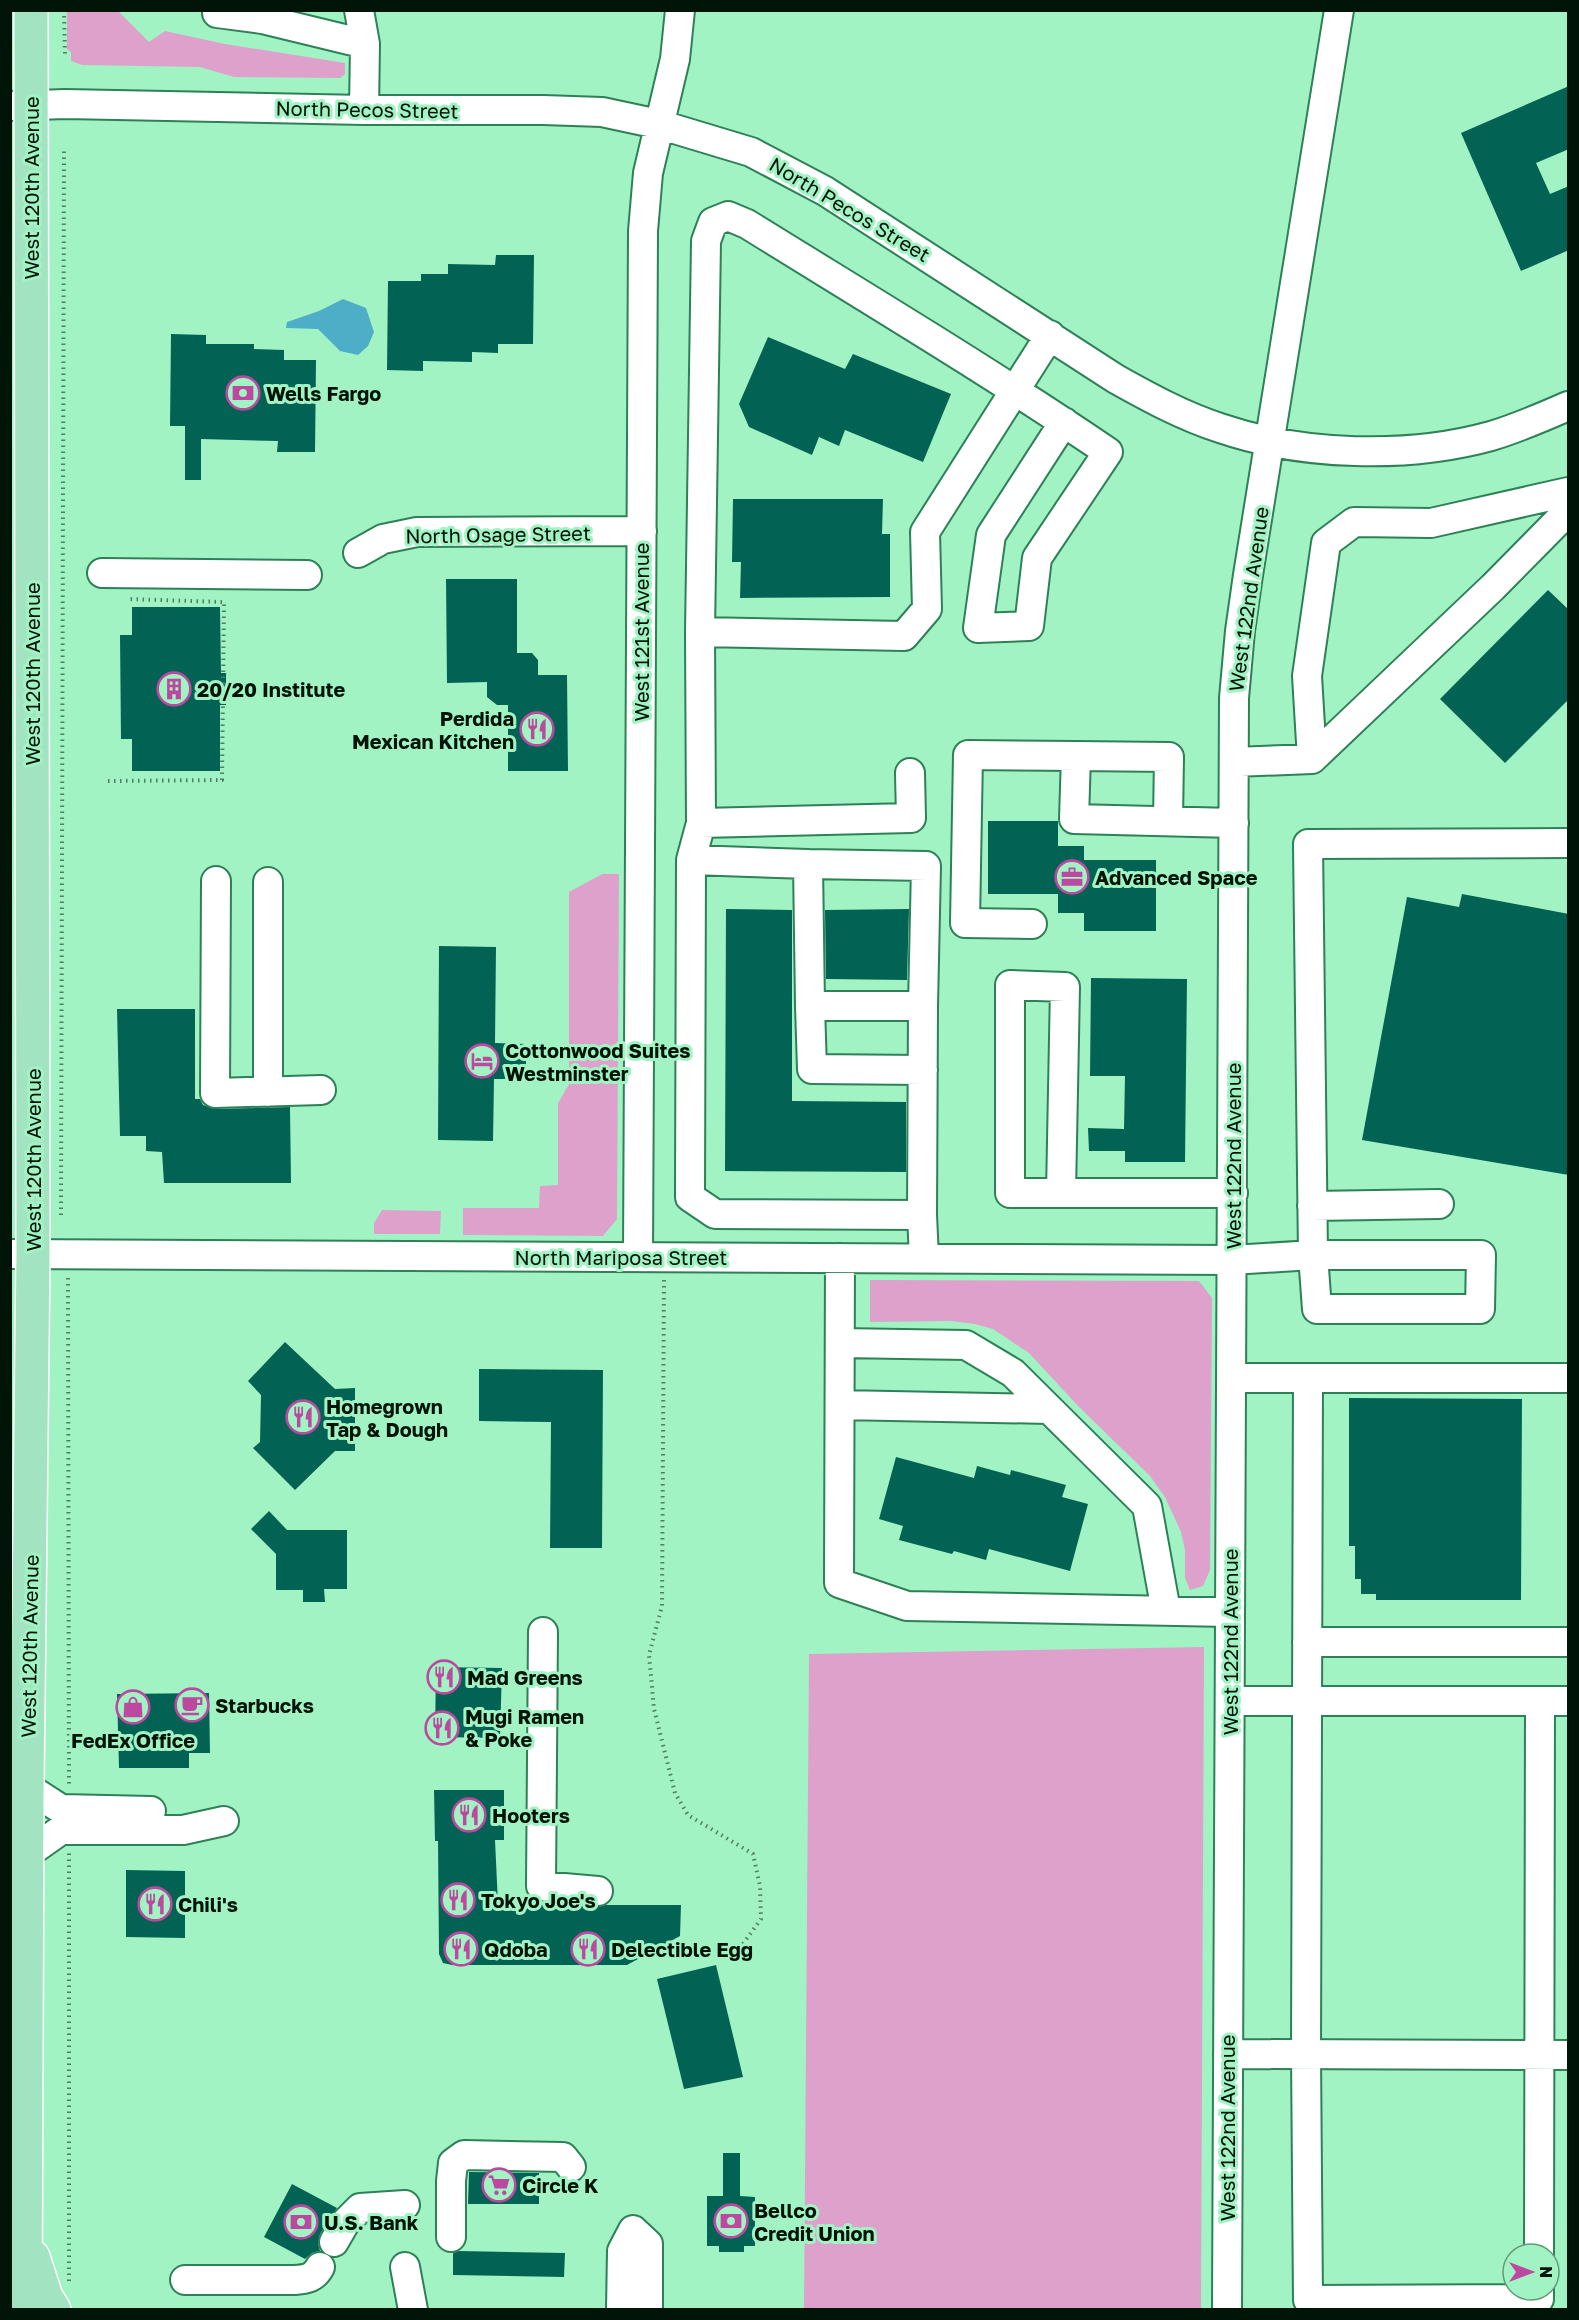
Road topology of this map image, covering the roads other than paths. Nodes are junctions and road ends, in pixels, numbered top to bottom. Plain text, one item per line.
1 (31, 10) edge
2 (359, 10) edge
3 (680, 10) edge
4 (1339, 10) edge
5 (217, 13) dead end
6 (365, 44) junction
7 (17, 99) edge
8 (364, 110) junction
9 (658, 124) junction
10 (1050, 335) junction
11 (1016, 389) junction
12 (1569, 406) edge
13 (1064, 422) junction
14 (1271, 441) junction
15 (1569, 492) edge
16 (1569, 512) edge
17 (642, 531) junction
18 (358, 553) dead end
19 (102, 573) dead end
20 (307, 575) dead end
21 (700, 632) junction
22 (1076, 756) junction
23 (1312, 759) junction
24 (1234, 762) junction
25 (910, 773) dead end
26 (1168, 821) junction
27 (701, 823) junction
28 (1234, 823) junction
29 (1569, 843) edge
30 (691, 860) junction
31 (808, 864) junction
32 (216, 881) dead end
33 (268, 882) dead end
34 (1032, 924) dead end
35 (810, 1006) junction
36 (923, 1006) junction
37 (923, 1070) junction
38 (321, 1090) dead end
39 (268, 1092) junction
40 (1061, 1193) junction
41 (1233, 1193) junction
42 (1439, 1204) dead end
43 (1312, 1206) junction
44 (922, 1215) junction
45 (22, 1254) edge
46 (1313, 1255) junction
47 (638, 1256) junction
48 (840, 1258) junction
49 (924, 1258) junction
50 (1232, 1260) junction
51 (840, 1343) junction
52 (1232, 1378) junction
53 (1308, 1378) junction
54 (1569, 1378) edge
55 (840, 1405) junction
56 (1049, 1409) junction
57 (1166, 1611) junction
58 (1230, 1612) junction
59 (543, 1632) dead end
60 (1307, 1642) junction
61 (1569, 1642) edge
62 (1230, 1701) junction
63 (1307, 1701) junction
64 (1540, 1701) junction
65 (1569, 1701) edge
66 (27, 1787) junction
67 (27, 1854) junction
68 (598, 1891) dead end
69 (1228, 2054) junction
70 (1306, 2054) junction
71 (1539, 2055) junction
72 (1569, 2055) edge
73 (571, 2167) dead end
74 (405, 2205) dead end
75 (25, 2232) junction
76 (452, 2237) dead end
77 (334, 2242) dead end
78 (1539, 2242) edge
79 (320, 2267) dead end
80 (185, 2280) dead end
81 (1501, 2299) edge
82 (25, 2310) edge
83 (54, 2310) edge
84 (398, 2310) edge
85 (413, 2310) edge
86 (621, 2310) edge
87 (648, 2310) edge
88 (1227, 2310) edge

1 - 7 main road, West 120th Avenue
2 - 6 street
3 - 9 street, West 121st Avenue
4 - 14 street, West 122nd Avenue
5 - 6 street
6 - 8 street
7 - 8 street, North Pecos Street
7 - 45 main road, West 120th Avenue
8 - 9 street, North Pecos Street
9 - 10 street, North Pecos Street
9 - 17 street, West 121st Avenue
10 - 11 street
10 - 14 street, North Pecos Street
11 - 13 street
11 - 21 street
11 - 21 street
12 - 14 street, North Pecos Street
13 - 13 street
14 - 24 street, West 122nd Avenue
15 - 23 street
16 - 23 street
17 - 18 street, North Osage Street
17 - 47 street, West 121st Avenue
19 - 20 street
21 - 27 street
22 - 26 street
22 - 26 street
22 - 34 street
23 - 24 street
24 - 28 street, West 122nd Avenue
25 - 27 street
26 - 28 street
27 - 30 street
28 - 41 street, West 122nd Avenue
29 - 43 street
30 - 31 street
30 - 44 street
31 - 35 street
31 - 36 street
32 - 39 street
33 - 39 street
35 - 36 street
35 - 37 street
36 - 37 street
37 - 44 street
38 - 39 street
40 - 40 street
40 - 41 street
41 - 50 street, West 122nd Avenue
42 - 43 street
43 - 46 street
44 - 49 street
45 - 47 street, North Mariposa Street
45 - 66 main road, West 120th Avenue
46 - 46 street
46 - 50 street, North Mariposa Street
47 - 48 street, North Mariposa Street
48 - 49 street, North Mariposa Street
48 - 51 street
49 - 50 street, North Mariposa Street
50 - 52 street, West 122nd Avenue
51 - 55 street
51 - 56 street
52 - 53 street
52 - 58 street, West 122nd Avenue
53 - 54 street
53 - 60 street
55 - 56 street
55 - 57 street
56 - 57 street
57 - 58 street
58 - 62 street, West 122nd Avenue
59 - 68 street
60 - 61 street
60 - 63 street
62 - 63 street
62 - 69 street, West 122nd Avenue
63 - 64 street
63 - 70 street
64 - 65 street
64 - 71 street
66 - 67 main road, West 120th Avenue
66 - 67 street
67 - 75 main road, West 120th Avenue
69 - 70 street
69 - 88 street, West 122nd Avenue
70 - 71 street
70 - 81 street
71 - 72 street
71 - 78 street
73 - 76 street
74 - 77 street
75 - 82 main road, West 120th Avenue
75 - 83 main road
79 - 80 street
84 - 85 street
86 - 87 street

